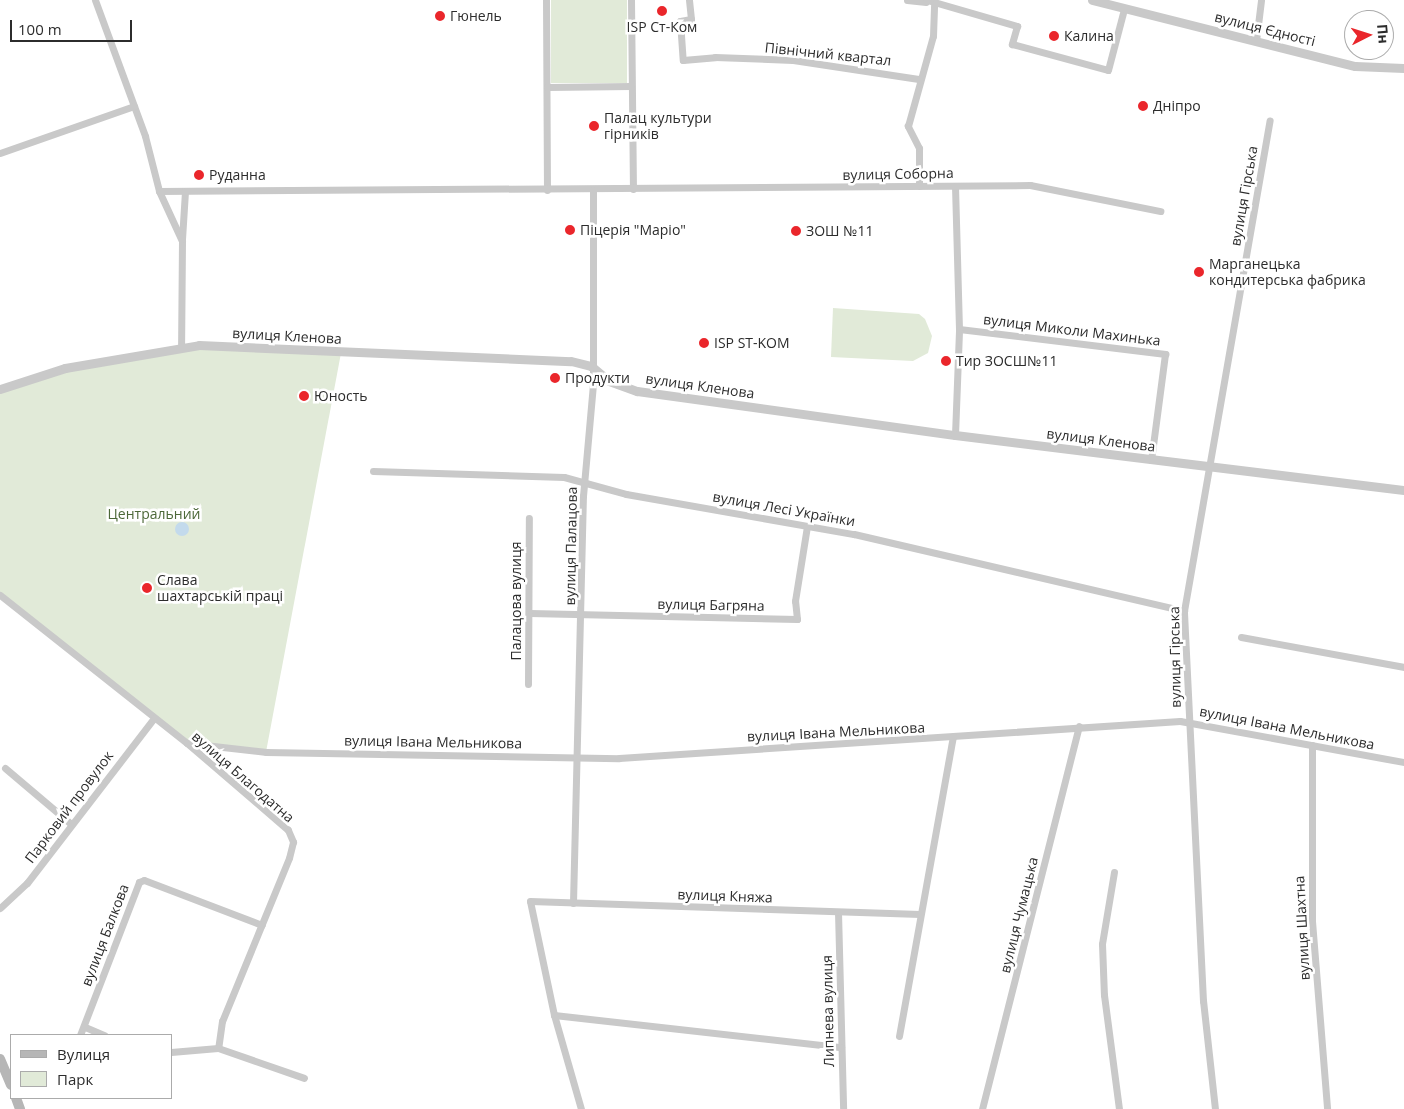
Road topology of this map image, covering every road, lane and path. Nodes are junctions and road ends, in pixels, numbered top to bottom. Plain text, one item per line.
1 (95, 0) edge
2 (546, 0) edge
3 (631, 0) edge
4 (689, 0) edge
5 (907, 0) edge
6 (1092, 0) edge
7 (1261, 0) edge
8 (927, 1) edge
9 (934, 4) junction
10 (1124, 9) junction
11 (1256, 42) junction
12 (1404, 68) edge
13 (919, 79) junction
14 (631, 86) junction
15 (547, 87) junction
16 (134, 106) junction
17 (1270, 120) dead end
18 (0, 153) edge
19 (919, 186) junction
20 (955, 186) junction
21 (547, 190) junction
22 (593, 190) junction
23 (633, 190) junction
24 (159, 191) junction
25 (185, 191) junction
26 (1160, 211) dead end
27 (182, 241) junction
28 (959, 329) junction
29 (181, 348) junction
30 (591, 366) junction
31 (0, 389) edge
32 (955, 435) junction
33 (1150, 460) junction
34 (1210, 467) junction
35 (373, 471) dead end
36 (584, 481) junction
37 (1404, 490) edge
38 (529, 518) dead end
39 (807, 526) junction
40 (0, 596) edge
41 (1184, 611) junction
42 (530, 613) junction
43 (583, 614) junction
44 (1241, 637) dead end
45 (1404, 667) edge
46 (528, 684) dead end
47 (154, 718) junction
48 (1188, 722) junction
49 (1079, 726) junction
50 (953, 737) junction
51 (187, 743) junction
52 (1312, 745) junction
53 (578, 757) junction
54 (1404, 762) edge
55 (5, 768) dead end
56 (71, 824) junction
57 (1114, 872) dead end
58 (573, 903) junction
59 (0, 908) edge
60 (838, 912) junction
61 (920, 914) junction
62 (262, 925) junction
63 (554, 1015) junction
64 (85, 1027) junction
65 (81, 1034) edge
66 (102, 1034) edge
67 (898, 1036) dead end
68 (218, 1048) junction
69 (841, 1048) junction
70 (172, 1052) edge
71 (0, 1059) edge
72 (304, 1078) dead end
73 (10, 1084) edge
74 (581, 1109) edge
75 (843, 1109) edge
76 (982, 1109) edge
77 (1119, 1109) edge
78 (1215, 1109) edge
79 (1327, 1109) edge

1 - 16 street
2 - 15 street
3 - 14 street
4 - 13 street, Північний квартал
5 - 8 street
6 - 10 street, вулиця Єдності
7 - 11 street
8 - 9 street
9 - 10 street
9 - 13 street
10 - 11 street, вулиця Єдності
11 - 12 street, вулиця Єдності
13 - 19 street
14 - 15 street
14 - 23 street
15 - 21 street
16 - 18 street
16 - 24 street
17 - 34 street, вулиця Гірська
19 - 20 street, вулиця Соборна
19 - 23 street, вулиця Соборна
20 - 26 street, вулиця Соборна
20 - 28 street
21 - 22 street, вулиця Соборна
21 - 25 street, вулиця Соборна
22 - 23 street, вулиця Соборна
22 - 30 street, вулиця Палацова
24 - 25 street, вулиця Соборна
24 - 27 street
25 - 27 street
27 - 29 street
28 - 32 street
28 - 33 street, вулиця Миколи Махинька
29 - 30 street, вулиця Кленова
29 - 31 street, вулиця Кленова
30 - 32 street, вулиця Кленова
30 - 36 street, вулиця Палацова
32 - 33 street, вулиця Кленова
33 - 34 street, вулиця Кленова
34 - 37 street, вулиця Кленова
34 - 41 street, вулиця Гірська
35 - 36 street, вулиця Лесі Українки
36 - 39 street, вулиця Лесі Українки
36 - 43 street, вулиця Палацова
38 - 42 street, Палацова вулиця
39 - 41 street, вулиця Лесі Українки
39 - 43 street, вулиця Багряна
40 - 47 street, вулиця Благодатна
41 - 48 street, вулиця Гірська
42 - 43 street, вулиця Багряна
42 - 46 street, Палацова вулиця
43 - 53 street, вулиця Палацова
44 - 45 street
47 - 51 street, вулиця Благодатна
47 - 56 street, Парковий провулок
48 - 49 street, вулиця Івана Мельникова
48 - 52 street, вулиця Івана Мельникова
48 - 78 street, вулиця Гірська
49 - 50 street, вулиця Івана Мельникова
49 - 76 street, вулиця Чумацька
50 - 53 street, вулиця Івана Мельникова
50 - 61 street
51 - 53 street, вулиця Івана Мельникова
51 - 62 street, вулиця Благодатна
52 - 54 street, вулиця Івана Мельникова
52 - 79 street, вулиця Шахтна
53 - 58 street, вулиця Палацова
55 - 56 street
56 - 59 street, Парковий провулок
57 - 77 street
58 - 60 street, вулиця Княжа
58 - 63 street, вулиця Княжа
60 - 61 street, вулиця Княжа
60 - 69 street, Липнева вулиця
61 - 67 street
62 - 64 street, вулиця Балкова
62 - 68 street, вулиця Благодатна
63 - 69 street
63 - 74 street
64 - 65 street, вулиця Балкова
64 - 66 street
68 - 70 street
68 - 72 street
69 - 75 street, Липнева вулиця
71 - 73 main road

